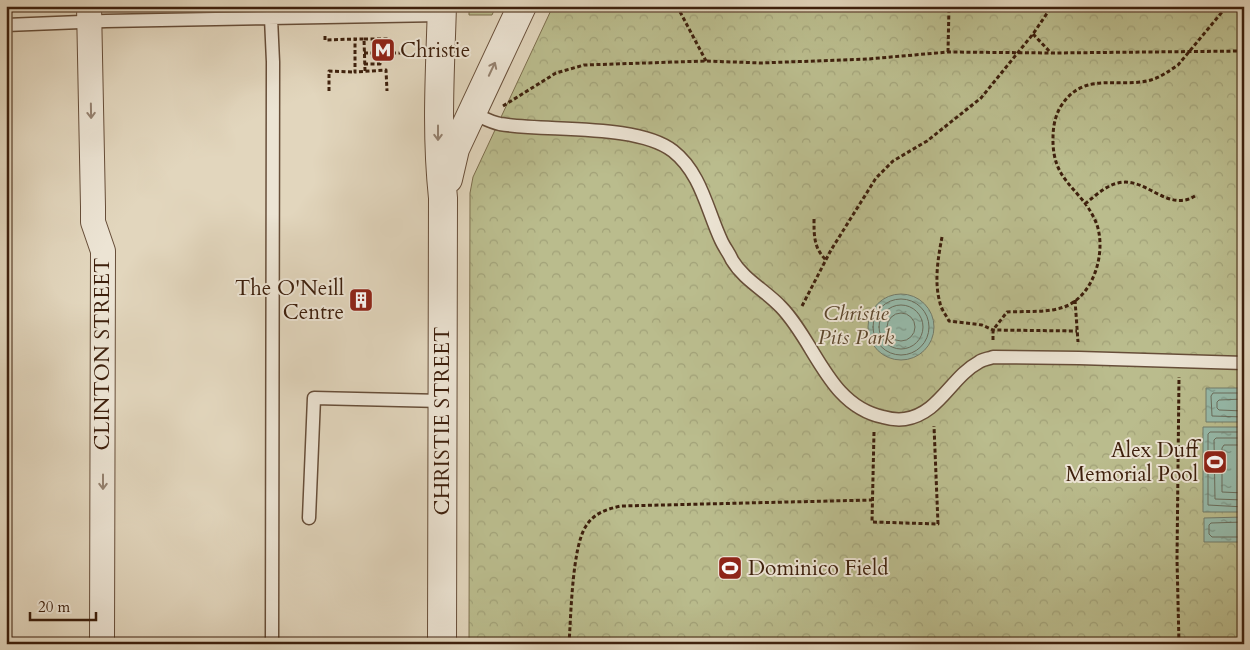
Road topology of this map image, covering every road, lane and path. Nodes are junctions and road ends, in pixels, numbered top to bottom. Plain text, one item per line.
1 (522, 6) edge
2 (677, 6) edge
3 (949, 6) edge
4 (1052, 6) edge
5 (1227, 6) edge
6 (441, 11) edge
7 (89, 14) edge
8 (271, 18) junction
9 (6, 25) edge
10 (1034, 34) junction
11 (386, 35) dead end
12 (325, 36) dead end
13 (355, 39) junction
14 (364, 39) junction
15 (1244, 51) edge
16 (948, 52) junction
17 (1189, 52) junction
18 (364, 53) junction
19 (380, 53) junction
20 (406, 53) dead end
21 (1018, 53) junction
22 (1052, 53) junction
23 (706, 61) junction
24 (364, 64) junction
25 (365, 71) junction
26 (355, 72) junction
27 (329, 91) dead end
28 (387, 91) dead end
29 (500, 108) dead end
30 (472, 113) junction
31 (1195, 196) dead end
32 (442, 198) junction
33 (1084, 204) junction
34 (814, 219) dead end
35 (942, 237) dead end
36 (826, 260) junction
37 (1075, 300) junction
38 (793, 321) junction
39 (993, 330) junction
40 (1077, 331) junction
41 (993, 357) junction
42 (1079, 358) junction
43 (1244, 363) edge
44 (1180, 398) dead end
45 (442, 401) junction
46 (933, 406) junction
47 (874, 415) junction
48 (872, 500) junction
49 (309, 518) dead end
50 (102, 644) edge
51 (272, 644) edge
52 (442, 644) edge
53 (569, 644) edge
54 (1179, 644) edge

30 -> 1 street, CHRISTIE STREET
2 - 23 path
3 - 16 path
4 - 10 path
5 - 17 path
6 - 8 lane
6 -> 32 street, CHRISTIE STREET
7 - 8 lane
7 - 9 lane
7 -> 50 street, CLINTON STREET
8 - 51 lane
10 - 21 path
10 - 22 path
11 - 14 path
12 - 13 path
13 - 14 path
13 - 26 path
14 - 18 path
15 - 17 path
16 - 21 path
16 - 23 path
17 - 22 path
17 - 33 path
18 - 19 path
18 - 24 path
19 - 20 path
19 - 24 path
21 - 22 path
21 - 36 path
23 - 29 path
24 - 25 path
25 - 26 path
25 - 28 path
26 - 27 path
30 - 32 street, CHRISTIE STREET
30 - 38 lane
31 - 33 path
32 - 45 street, CHRISTIE STREET
33 - 37 path
34 - 36 path
35 - 39 path
36 - 38 path
37 - 39 path
37 - 40 path
38 - 47 lane
39 - 40 path
39 - 41 path
40 - 42 path
41 - 42 lane
41 - 46 lane
42 - 43 lane
44 - 54 path
45 - 49 lane
45 - 52 street, CHRISTIE STREET
46 - 47 lane
46 - 48 path
47 - 48 path
48 - 53 path

